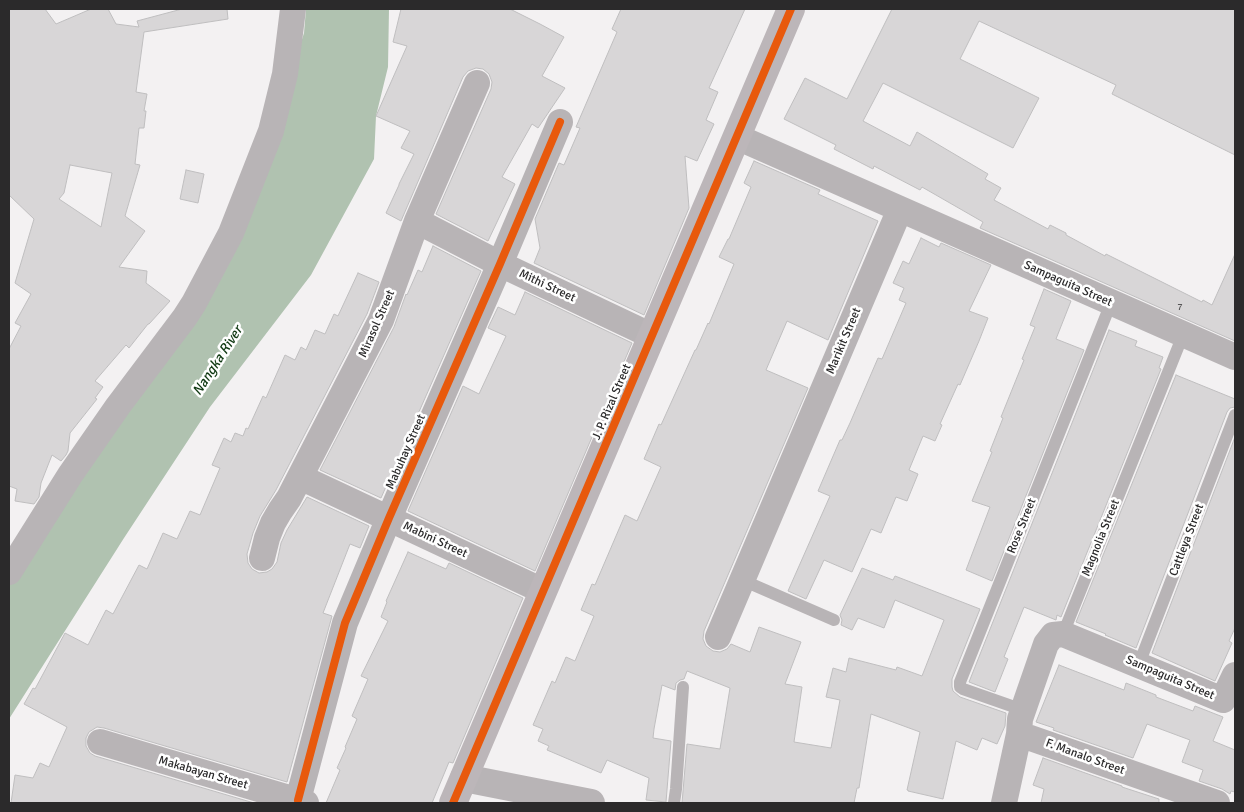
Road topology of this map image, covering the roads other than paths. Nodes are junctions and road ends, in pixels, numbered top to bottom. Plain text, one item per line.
1 (293, 9) edge
2 (791, 9) edge
3 (477, 83) dead end
4 (560, 122) dead end
5 (737, 137) junction
6 (900, 209) junction
7 (417, 221) junction
8 (500, 264) junction
9 (1111, 303) junction
10 (1183, 334) junction
11 (652, 336) junction
12 (1235, 357) edge
13 (1235, 415) edge
14 (300, 476) junction
15 (389, 518) junction
16 (262, 558) dead end
17 (9, 572) edge
18 (742, 580) junction
19 (544, 590) junction
20 (834, 620) dead end
21 (1063, 634) junction
22 (718, 637) dead end
23 (1139, 664) junction
24 (1235, 675) edge
25 (683, 687) dead end
26 (1021, 722) junction
27 (100, 742) dead end
28 (464, 778) junction
29 (302, 802) edge
30 (453, 803) edge
31 (591, 803) edge
32 (674, 803) edge
33 (1004, 803) edge
34 (1217, 803) edge

1 - 17 street
2 - 5 main road, J. P. Rizal Street
3 - 7 street, Mirasol Street
4 - 8 street, Mabuhay Street
5 - 6 street
5 - 11 main road, J. P. Rizal Street
6 - 9 street, Sampaguita Street
6 - 18 street, Marikit Street
7 - 8 street, Mithi Street
7 - 14 street, Mirasol Street
8 - 11 street, Mithi Street
8 - 15 street, Mabuhay Street
9 - 10 street, Sampaguita Street
9 - 26 lane, Rose Street
10 - 12 street, Sampaguita Street
10 - 21 lane, Magnolia Street
11 - 19 main road, J. P. Rizal Street
13 - 23 lane, Cattleya Street
14 - 15 street, Mabini Street
14 - 16 street, Mirasol Street
15 - 19 street, Mabini Street
15 - 29 street, Mabuhay Street
18 - 20 lane
18 - 22 street, Marikit Street
19 - 28 main road, J. P. Rizal Street
21 - 23 street, Sampaguita Street
21 - 26 street
23 - 24 street, Sampaguita Street
25 - 32 lane
26 - 33 street
26 - 34 street, F. Manalo Street
27 - 29 street, Makabayan Street
28 - 30 main road, J. P. Rizal Street
28 - 31 street

